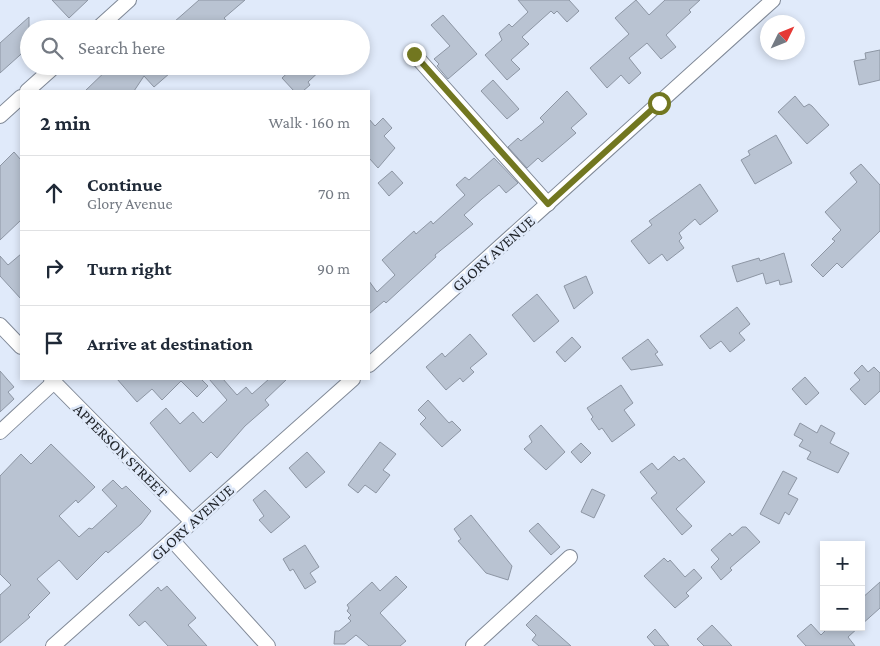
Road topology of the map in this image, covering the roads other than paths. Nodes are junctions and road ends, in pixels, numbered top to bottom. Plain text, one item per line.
1 (128, 0) edge
2 (773, 0) edge
3 (107, 20) edge
4 (414, 54) dead end
5 (45, 75) edge
6 (28, 90) edge
7 (20, 98) edge
8 (0, 116) edge
9 (548, 204) junction
10 (0, 325) edge
11 (20, 347) edge
12 (370, 364) edge
13 (352, 380) edge
14 (52, 381) edge
15 (0, 432) edge
16 (192, 522) junction
17 (172, 540) junction
18 (570, 557) dead end
19 (53, 646) edge
20 (268, 646) edge
21 (474, 646) edge

1 - 3 street
2 - 9 street, GLORY AVENUE
4 - 9 street
5 - 6 street
7 - 8 street
9 - 12 street, GLORY AVENUE
10 - 11 street
13 - 16 street, GLORY AVENUE
14 - 15 street
14 - 16 street, APPERSON STREET
16 - 17 street, GLORY AVENUE
17 - 19 street, GLORY AVENUE
17 - 20 street
18 - 21 street

